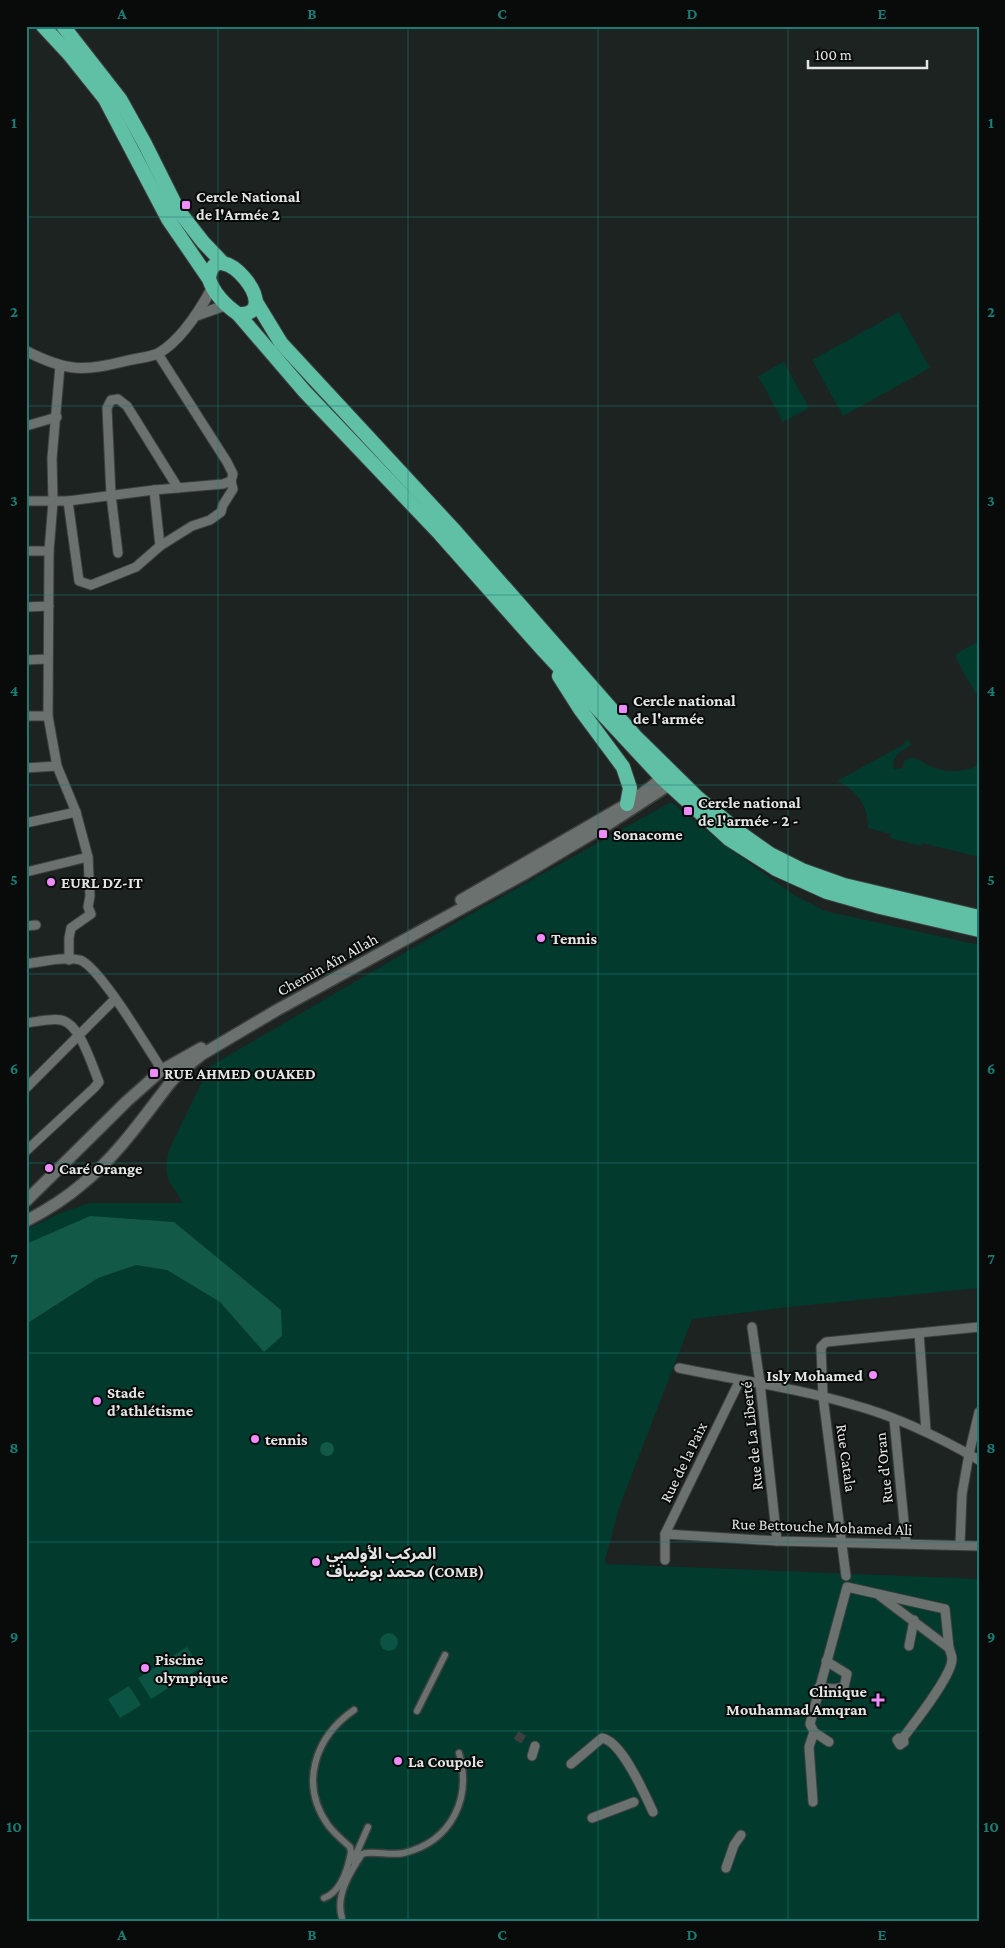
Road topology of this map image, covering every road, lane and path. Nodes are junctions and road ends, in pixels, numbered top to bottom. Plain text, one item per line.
1 (43, 26) edge
2 (63, 26) edge
3 (222, 262) junction
4 (211, 283) junction
5 (256, 302) junction
6 (226, 305) junction
7 (238, 314) junction
8 (198, 315) junction
9 (26, 351) edge
10 (158, 354) junction
11 (60, 366) junction
12 (57, 417) junction
13 (26, 426) edge
14 (231, 481) junction
15 (178, 488) junction
16 (154, 490) junction
17 (112, 496) junction
18 (26, 500) edge
19 (68, 501) junction
20 (53, 502) junction
21 (160, 546) junction
22 (48, 550) junction
23 (26, 551) edge
24 (118, 553) dead end
25 (50, 606) junction
26 (26, 607) edge
27 (543, 650) junction
28 (26, 660) edge
29 (47, 660) junction
30 (26, 716) edge
31 (48, 716) junction
32 (57, 766) junction
33 (26, 768) edge
34 (670, 778) junction
35 (627, 804) junction
36 (76, 812) junction
37 (26, 823) edge
38 (88, 857) junction
39 (26, 872) edge
40 (979, 917) edge
41 (36, 925) dead end
42 (26, 926) edge
43 (979, 930) edge
44 (69, 960) junction
45 (26, 964) edge
46 (115, 999) junction
47 (26, 1023) edge
48 (79, 1034) junction
49 (162, 1070) junction
50 (170, 1083) junction
51 (26, 1088) edge
52 (26, 1151) edge
53 (28, 1199) edge
54 (44, 1212) junction
55 (26, 1221) edge
56 (979, 1326) edge
57 (752, 1328) dead end
58 (919, 1333) junction
59 (679, 1368) dead end
60 (740, 1380) junction
61 (760, 1383) junction
62 (823, 1396) junction
63 (979, 1412) edge
64 (894, 1419) junction
65 (926, 1431) junction
66 (968, 1454) junction
67 (979, 1460) edge
68 (665, 1534) junction
69 (777, 1541) junction
70 (843, 1543) junction
71 (906, 1543) junction
72 (960, 1545) junction
73 (979, 1546) edge
74 (665, 1560) dead end
75 (846, 1576) dead end
76 (875, 1592) junction
77 (914, 1620) junction
78 (909, 1646) dead end
79 (949, 1648) junction
80 (445, 1655) dead end
81 (826, 1661) junction
82 (819, 1687) junction
83 (354, 1710) dead end
84 (416, 1711) dead end
85 (814, 1732) junction
86 (903, 1738) dead end
87 (829, 1742) dead end
88 (535, 1746) dead end
89 (459, 1753) dead end
90 (532, 1756) dead end
91 (571, 1764) dead end
92 (634, 1802) dead end
93 (813, 1802) dead end
94 (653, 1812) dead end
95 (592, 1818) dead end
96 (368, 1827) dead end
97 (741, 1835) dead end
98 (726, 1868) dead end
99 (348, 1872) junction
100 (324, 1898) dead end
101 (342, 1918) dead end

1 - 4 highway
2 - 3 highway
3 - 4 highway
3 - 5 highway
4 - 6 highway
4 - 8 street
5 - 7 highway
5 - 34 highway
6 - 7 highway
6 - 8 street
7 - 27 highway
8 - 10 street
9 - 11 street
10 - 11 street
10 - 14 street
11 - 12 street
12 - 13 street
12 - 20 street
14 - 15 street
14 - 21 street
15 - 16 street
15 - 17 street
16 - 17 street
16 - 21 street
17 - 19 street
17 - 24 street
18 - 20 street
19 - 20 street
19 - 21 street
20 - 22 street
22 - 23 street
22 - 25 street
25 - 26 street
25 - 29 street
27 - 34 highway
27 - 35 highway
28 - 29 street
29 - 31 street
30 - 31 street
31 - 32 street
32 - 33 street
32 - 36 street
34 - 35 main road, Chemin Aîn Allah
34 - 40 highway
34 - 43 highway
34 - 50 main road, Chemin Aîn Allah
35 - 49 main road, Chemin Aîn Allah
36 - 37 street
36 - 38 street
38 - 39 street
38 - 44 street
41 - 42 street
44 - 45 street
44 - 46 street
46 - 48 street
46 - 49 street
47 - 48 street
48 - 51 street
48 - 52 street
49 - 50 main road
49 - 53 main road, Chemin Aîn Allah
50 - 54 main road, Chemin Aîn Allah
53 - 54 main road
54 - 55 main road, Chemin Aîn Allah
56 - 58 street
57 - 61 street, Rue de La Liberté
58 - 62 street, Rue Catala
58 - 65 street
59 - 60 street
60 - 61 street
60 - 68 street, Rue de la Paix
61 - 62 street
61 - 69 street, Rue de La Liberté
62 - 64 street
62 - 70 street, Rue Catala
63 - 66 street
64 - 65 street
64 - 71 street, Rue d'Oran
65 - 66 street
66 - 67 street
66 - 72 street
68 - 69 street, Rue Bettouche Mohamed Ali
68 - 74 street, Rue de la Paix
69 - 70 street, Rue Bettouche Mohamed Ali
70 - 71 street, Rue Bettouche Mohamed Ali
70 - 75 street, Rue Catala
71 - 72 street, Rue Bettouche Mohamed Ali
72 - 73 street, Rue Bettouche Mohamed Ali
76 - 77 street
76 - 79 street
76 - 81 street
77 - 78 street
77 - 79 street
79 - 86 street
80 - 84 street
81 - 82 street
81 - 82 street
82 - 85 street
83 - 99 street
85 - 87 street
85 - 93 street
88 - 90 street
89 - 99 street
91 - 94 street
92 - 95 street
96 - 99 street
97 - 98 street
99 - 100 street
99 - 101 street

